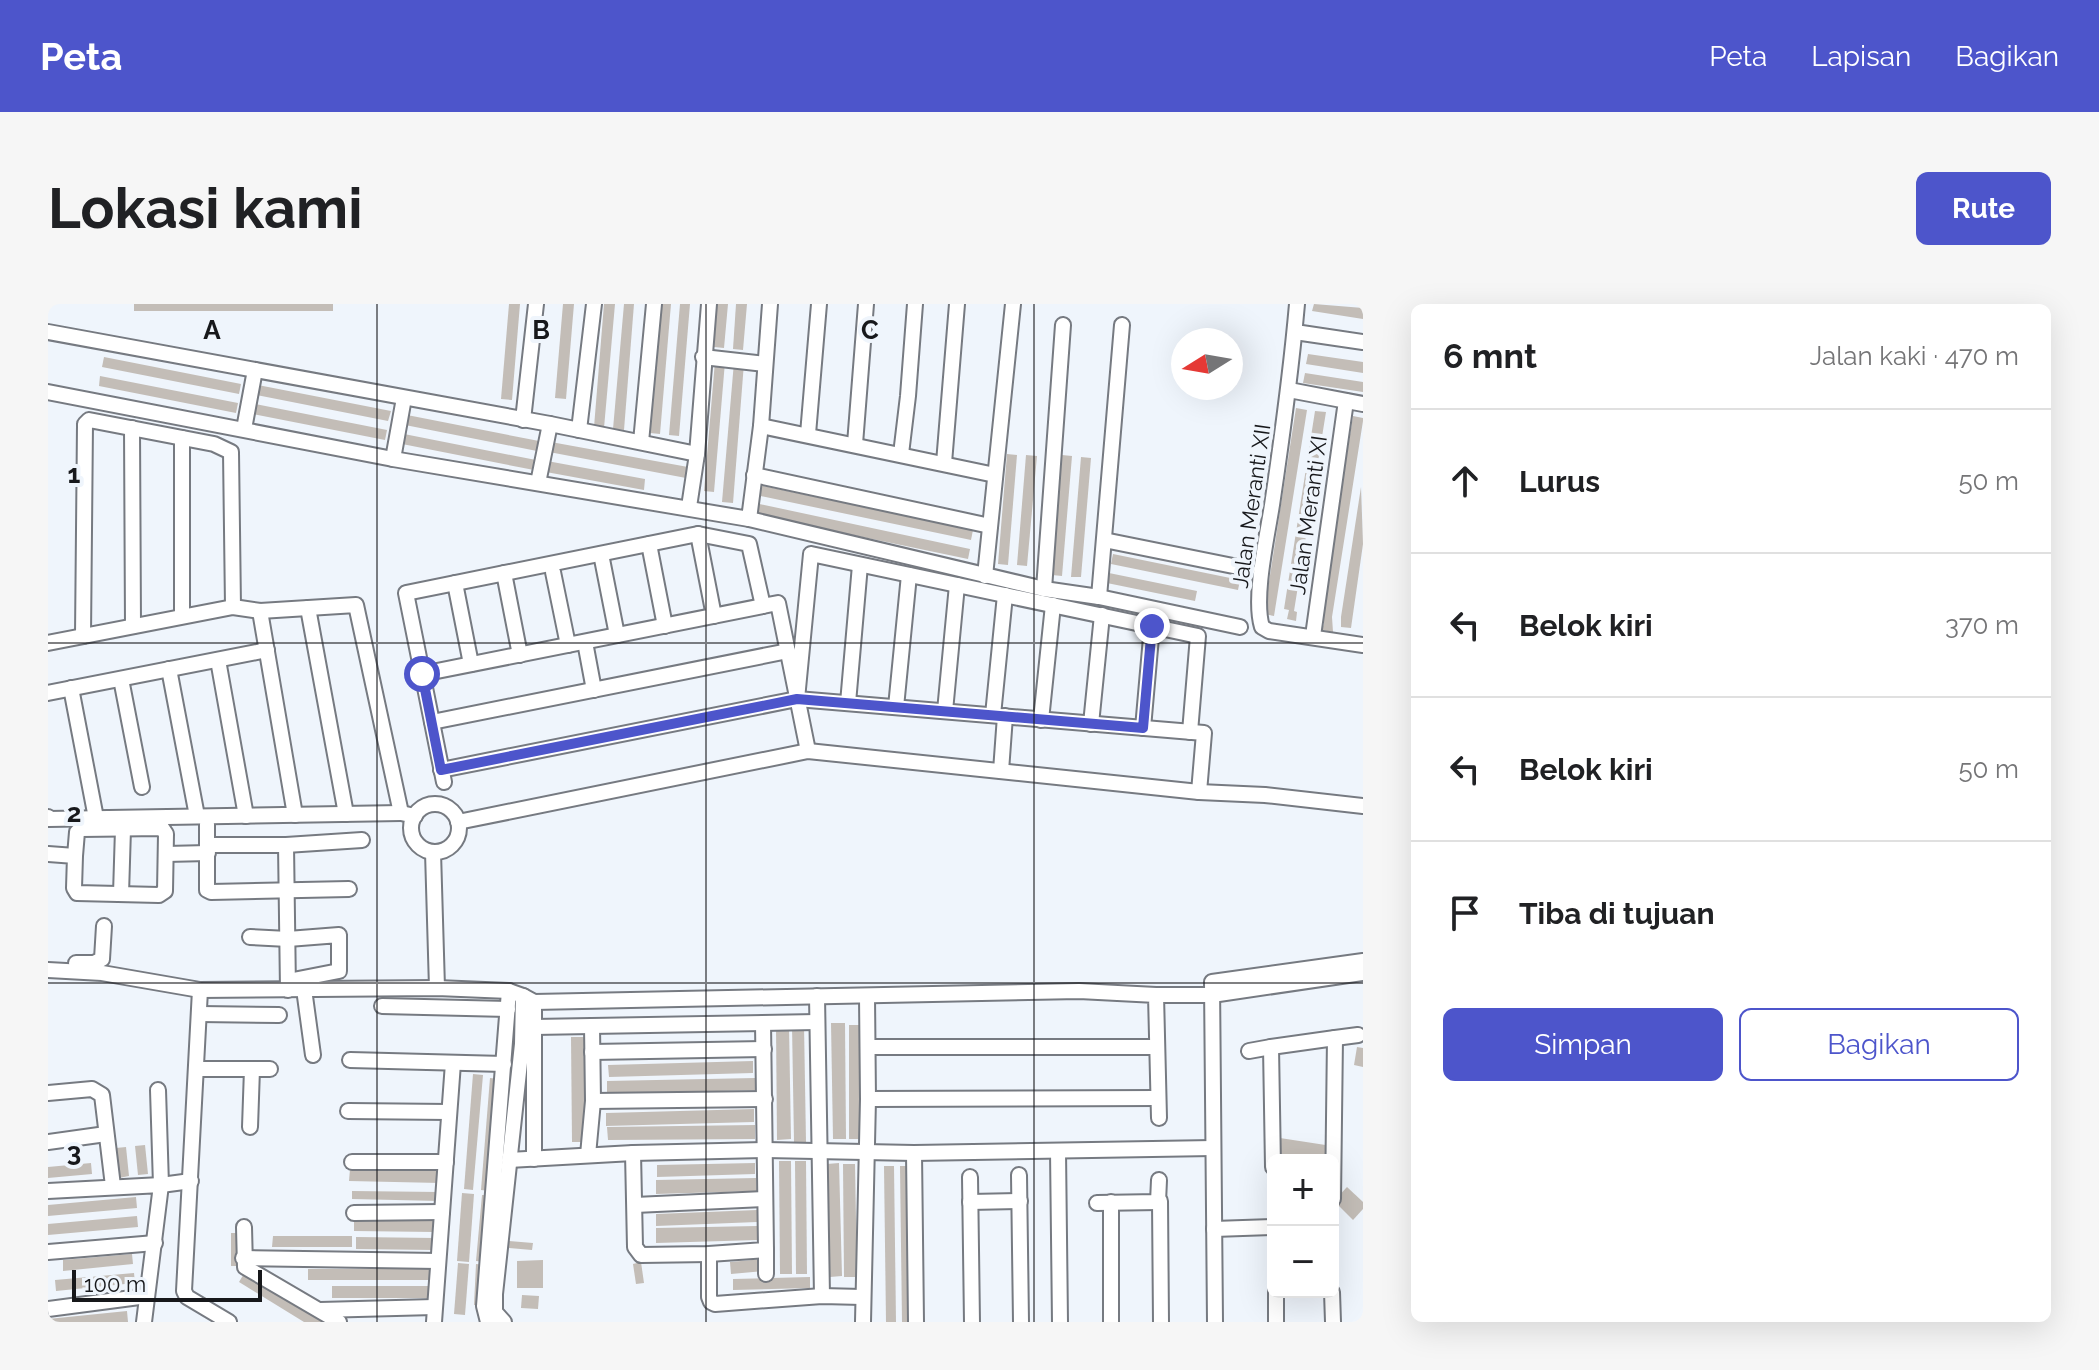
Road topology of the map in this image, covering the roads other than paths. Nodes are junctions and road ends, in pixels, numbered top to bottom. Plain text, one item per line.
1 (536, 304) edge
2 (594, 304) edge
3 (654, 304) edge
4 (709, 304) edge
5 (770, 304) edge
6 (819, 304) edge
7 (866, 304) edge
8 (915, 304) edge
9 (957, 304) edge
10 (1013, 304) edge
11 (1297, 304) edge
12 (1063, 325) dead end
13 (1122, 325) dead end
14 (48, 332) edge
15 (1295, 332) junction
16 (1363, 342) edge
17 (703, 357) junction
18 (765, 364) junction
19 (255, 370) junction
20 (1289, 390) junction
21 (48, 392) edge
22 (404, 398) junction
23 (1346, 401) junction
24 (1363, 404) edge
25 (523, 420) junction
26 (550, 424) junction
27 (761, 426) junction
28 (132, 428) junction
29 (244, 429) junction
30 (579, 430) junction
31 (808, 434) junction
32 (182, 438) junction
33 (641, 442) junction
34 (855, 444) junction
35 (697, 454) junction
36 (901, 454) junction
37 (393, 459) junction
38 (944, 463) junction
39 (754, 475) junction
40 (995, 475) junction
41 (538, 483) junction
42 (689, 507) junction
43 (749, 519) junction
44 (990, 526) junction
45 (698, 534) junction
46 (1104, 540) junction
47 (649, 544) junction
48 (601, 554) junction
49 (860, 565) junction
50 (1248, 569) dead end
51 (553, 572) dead end
52 (504, 573) junction
53 (909, 575) junction
54 (985, 576) junction
55 (455, 583) junction
56 (957, 585) junction
57 (1044, 589) junction
58 (1005, 595) junction
59 (1099, 597) junction
60 (1053, 605) junction
61 (763, 606) junction
62 (233, 607) junction
63 (308, 608) junction
64 (260, 611) junction
65 (1102, 615) junction
66 (182, 616) junction
67 (714, 616) junction
68 (133, 626) junction
69 (665, 626) junction
70 (1152, 626) junction
71 (1240, 627) dead end
72 (617, 635) junction
73 (83, 636) junction
74 (1313, 636) junction
75 (585, 642) junction
76 (48, 643) edge
77 (568, 645) junction
78 (1363, 645) edge
79 (267, 650) junction
80 (788, 651) junction
81 (520, 655) junction
82 (218, 660) junction
83 (471, 664) junction
84 (169, 669) junction
85 (422, 674) junction
86 (121, 679) junction
87 (71, 688) junction
88 (594, 690) junction
89 (48, 693) edge
90 (797, 699) junction
91 (848, 703) junction
92 (896, 707) junction
93 (945, 711) junction
94 (999, 716) junction
95 (1041, 720) junction
96 (432, 722) junction
97 (1091, 724) junction
98 (1143, 728) junction
99 (1190, 732) junction
100 (808, 751) junction
101 (1001, 771) junction
102 (142, 787) dead end
103 (1199, 792) junction
104 (1363, 806) edge
105 (346, 814) junction
106 (408, 814) junction
107 (295, 815) junction
108 (246, 816) junction
109 (48, 817) edge
110 (96, 818) junction
111 (202, 820) junction
112 (458, 822) junction
113 (123, 829) junction
114 (362, 840) dead end
115 (286, 845) junction
116 (208, 849) junction
117 (433, 852) junction
118 (48, 854) edge
119 (166, 854) junction
120 (75, 856) junction
121 (349, 889) dead end
122 (286, 890) junction
123 (121, 894) junction
124 (104, 926) dead end
125 (250, 937) dead end
126 (288, 939) junction
127 (48, 964) edge
128 (48, 970) edge
129 (1362, 972) edge
130 (288, 985) junction
131 (437, 988) junction
132 (304, 989) junction
133 (200, 990) junction
134 (1156, 995) junction
135 (1212, 995) junction
136 (522, 996) junction
137 (817, 996) junction
138 (867, 996) junction
139 (382, 1006) dead end
140 (508, 1009) junction
141 (200, 1014) junction
142 (279, 1015) dead end
143 (817, 1022) junction
144 (763, 1023) junction
145 (592, 1026) junction
146 (534, 1027) junction
147 (1358, 1035) dead end
148 (1335, 1038) junction
149 (868, 1047) junction
150 (1157, 1047) junction
151 (1271, 1047) junction
152 (764, 1049) junction
153 (1249, 1051) dead end
154 (592, 1052) junction
155 (313, 1055) dead end
156 (350, 1060) dead end
157 (453, 1063) junction
158 (504, 1064) junction
159 (197, 1069) junction
160 (252, 1069) junction
161 (270, 1069) dead end
162 (158, 1090) dead end
163 (48, 1093) edge
164 (1158, 1098) junction
165 (765, 1099) junction
166 (868, 1099) junction
167 (593, 1101) junction
168 (348, 1111) dead end
169 (449, 1112) junction
170 (1159, 1118) dead end
171 (250, 1127) dead end
172 (106, 1134) junction
173 (48, 1142) edge
174 (1213, 1148) junction
175 (766, 1150) junction
176 (819, 1150) junction
177 (1058, 1151) junction
178 (866, 1152) junction
179 (633, 1153) junction
180 (914, 1153) junction
181 (1273, 1154) edge
182 (1334, 1154) edge
183 (588, 1155) junction
184 (534, 1159) junction
185 (509, 1160) junction
186 (352, 1162) dead end
187 (446, 1162) junction
188 (1019, 1175) dead end
189 (970, 1177) dead end
190 (1159, 1180) dead end
191 (191, 1181) junction
192 (161, 1185) junction
193 (113, 1186) junction
194 (48, 1191) edge
195 (765, 1199) junction
196 (1020, 1201) junction
197 (1160, 1201) junction
198 (970, 1202) junction
199 (635, 1205) junction
200 (442, 1212) junction
201 (354, 1213) dead end
202 (244, 1227) dead end
203 (1267, 1227) edge
204 (1214, 1229) junction
205 (155, 1243) junction
206 (766, 1250) junction
207 (48, 1252) edge
208 (709, 1254) junction
209 (243, 1258) junction
210 (438, 1261) junction
211 (766, 1274) dead end
212 (147, 1296) junction
213 (822, 1296) junction
214 (862, 1297) junction
215 (1276, 1298) edge
216 (1332, 1298) edge
217 (48, 1309) edge
218 (320, 1310) junction
219 (434, 1315) edge
220 (144, 1322) edge
221 (229, 1322) edge
222 (339, 1322) edge
223 (488, 1322) edge
224 (504, 1322) edge
225 (863, 1322) edge
226 (916, 1322) edge
227 (972, 1322) edge
228 (1021, 1322) edge
229 (1060, 1322) edge
230 (1111, 1322) edge
231 (1161, 1322) edge
232 (1215, 1322) edge
233 (1276, 1322) edge
234 (1333, 1322) edge

1 - 25 street
2 - 30 street
3 - 33 street
4 - 17 street
5 - 18 street
6 - 31 street
7 - 34 street
8 - 36 street
9 - 38 street
10 - 40 street
11 - 15 street, Jalan Meranti XII
12 - 57 street
13 - 46 street
14 - 19 street
15 - 16 street
15 - 20 street, Jalan Meranti XII
17 - 18 street
17 - 35 street
18 - 27 street
19 - 22 street
19 - 29 street
20 - 23 street
20 - 74 street, Jalan Meranti XII
21 - 29 street
22 - 25 street
22 - 37 street
23 - 24 street
23 - 74 street, Jalan Meranti XI
25 - 26 street
26 - 30 street
26 - 41 street
27 - 31 street
27 - 39 street
28 - 32 street
28 - 68 street
28 - 73 street
29 - 37 street
30 - 33 street
31 - 34 street
32 - 62 street
32 - 66 street
33 - 35 street
34 - 36 street
35 - 42 street
36 - 38 street
37 - 41 street
38 - 40 street
39 - 43 street
39 - 44 street
40 - 44 street
41 - 42 street
42 - 43 street
43 - 54 street
44 - 54 street
45 - 47 street
45 - 61 street
45 - 67 street
46 - 50 street
46 - 59 street
47 - 48 street
47 - 69 street
48 - 52 street
48 - 72 street
49 - 53 street
49 - 90 street
49 - 91 street
51 - 77 street
52 - 55 street
52 - 81 street
53 - 56 street
53 - 92 street
54 - 57 street
55 - 83 street
55 - 85 street
56 - 58 street
56 - 93 street
57 - 59 street
58 - 60 street
58 - 94 street
59 - 71 street
60 - 65 street
60 - 95 street
61 - 67 street
61 - 80 street
62 - 64 street
62 - 66 street
63 - 64 street
63 - 105 street
63 - 106 street
64 - 79 street
65 - 70 street
65 - 97 street
66 - 68 street
67 - 69 street
68 - 73 street
69 - 72 street
70 - 98 street
70 - 99 street
72 - 75 street
73 - 76 street
74 - 78 street
75 - 77 street
75 - 88 street
77 - 81 street
79 - 82 street
79 - 107 street
80 - 88 street
80 - 90 street
81 - 83 street
82 - 84 street
82 - 108 street
83 - 85 street
84 - 86 street
84 - 111 street
85 - 96 street
86 - 87 street
86 - 102 street
87 - 89 street
87 - 110 street
88 - 96 street
90 - 91 street
90 - 96 street
90 - 100 street
91 - 92 street
92 - 93 street
93 - 94 street
94 - 95 street
94 - 101 street
95 - 97 street
97 - 98 street
98 - 99 street
99 - 103 street
100 - 101 street
100 - 112 street
101 - 103 street
103 - 104 street
105 - 106 street
105 - 107 street
106 - 112 street
106 - 117 street
107 - 108 street
108 - 111 street
109 - 110 street
110 - 111 street
111 - 116 street
112 - 117 street
113 - 119 street
113 - 120 street
113 - 123 street
114 - 115 street
115 - 116 street
115 - 122 street
116 - 119 street
116 - 122 street
117 - 131 street
118 - 120 street
119 - 123 street
120 - 123 street
121 - 122 street
122 - 126 street
124 - 127 street
125 - 126 street
126 - 130 street
126 - 130 street
128 - 133 street
129 - 135 street
130 - 132 street
130 - 133 street
131 - 132 street
131 - 136 street
132 - 155 street
133 - 141 street
134 - 135 street
134 - 138 street
134 - 150 street
135 - 174 street
136 - 137 street
136 - 140 street
136 - 146 street
136 - 185 street
137 - 138 street
137 - 143 street
138 - 149 street
139 - 140 street
140 - 158 street
141 - 142 street
141 - 159 street
143 - 144 street
143 - 176 street
144 - 145 street
144 - 152 street
145 - 146 street
145 - 154 street
146 - 184 street
147 - 148 street
148 - 151 street
148 - 182 street
149 - 150 street
149 - 166 street
150 - 164 street
151 - 153 street
151 - 181 street
152 - 154 street
152 - 165 street
154 - 167 street
156 - 157 street
157 - 158 street
157 - 169 street
158 - 223 street
159 - 160 street
159 - 191 street
160 - 161 street
160 - 171 street
162 - 192 street
163 - 172 street
164 - 166 street
164 - 170 street
165 - 167 street
165 - 175 street
166 - 178 street
167 - 183 street
168 - 169 street
169 - 187 street
172 - 173 street
172 - 193 street
174 - 177 street
174 - 204 street
175 - 176 street
175 - 179 street
175 - 195 street
176 - 178 street
176 - 213 street
177 - 180 street
177 - 229 street
178 - 180 street
178 - 214 street
179 - 183 street
179 - 199 street
180 - 226 street
183 - 184 street
184 - 185 street
185 - 224 street
186 - 187 street
187 - 200 street
188 - 196 street
189 - 198 street
190 - 197 street
191 - 192 street
191 - 221 street
192 - 193 street
192 - 205 street
193 - 194 street
195 - 199 street
195 - 206 street
196 - 198 street
196 - 228 street
197 - 230 street
197 - 231 street
198 - 227 street
199 - 208 street
200 - 201 street
200 - 210 street
202 - 209 street
203 - 204 street
204 - 232 street
205 - 207 street
205 - 212 street
206 - 208 street
206 - 211 street
208 - 213 street
209 - 210 street
209 - 218 street
210 - 219 street
212 - 217 street
212 - 220 street
213 - 214 street
214 - 225 street
215 - 233 street
216 - 234 street
218 - 219 street
218 - 222 street

